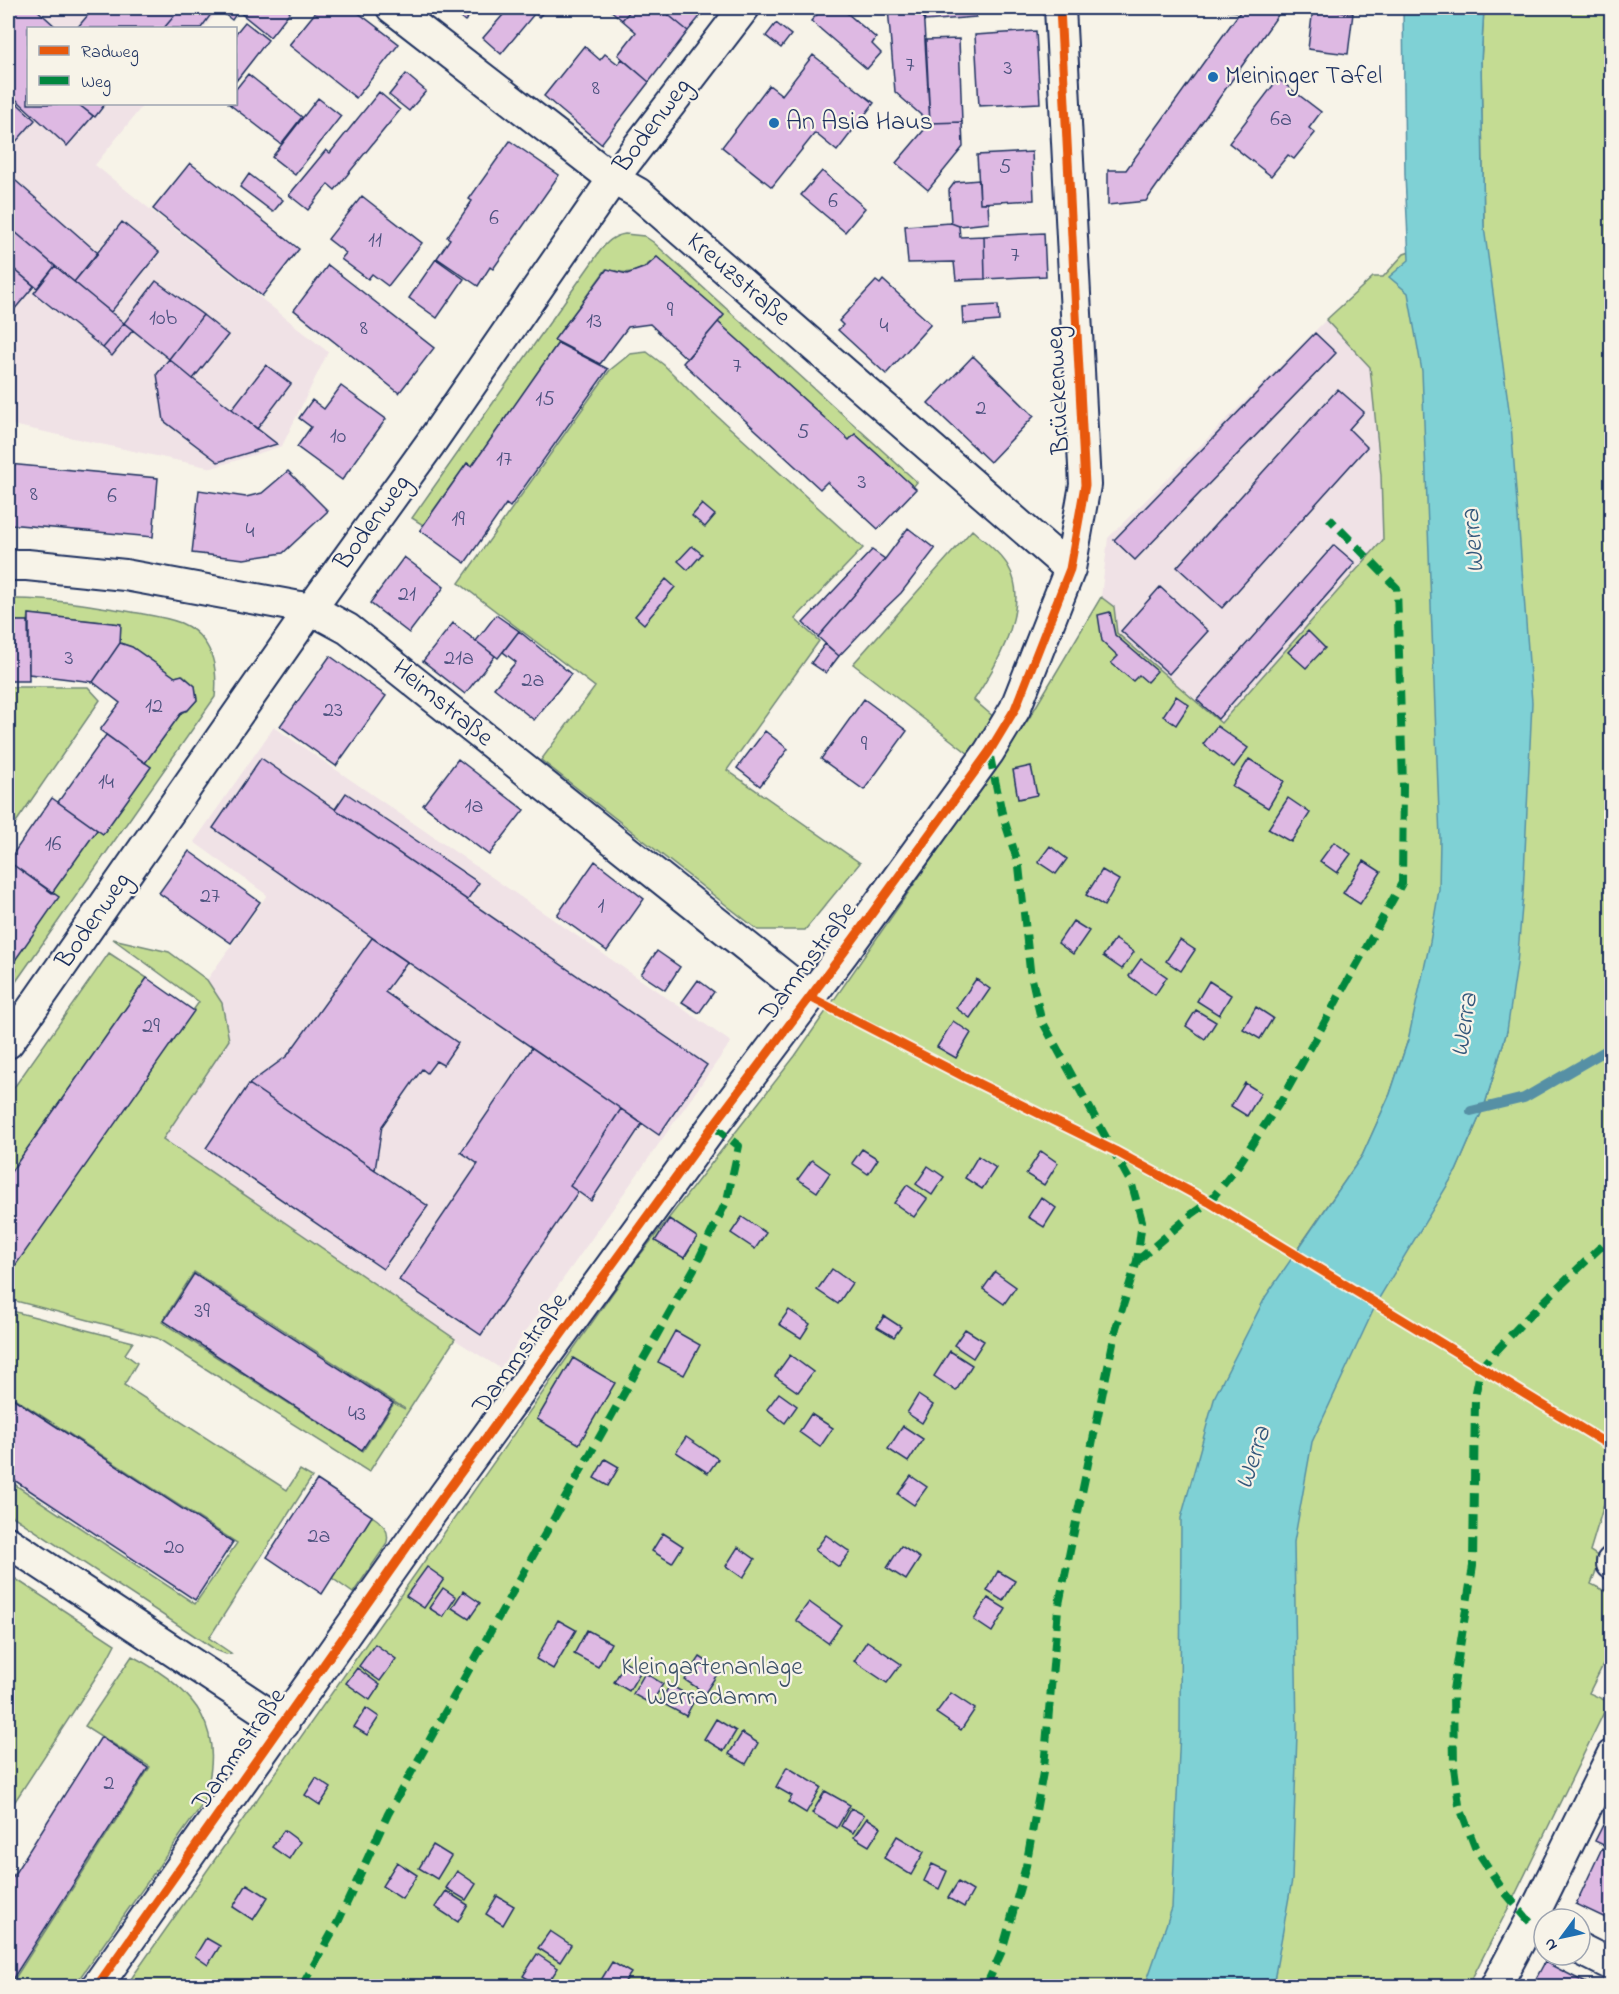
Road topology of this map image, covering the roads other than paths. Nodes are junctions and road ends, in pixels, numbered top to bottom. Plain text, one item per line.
1 (392, 8) edge
2 (744, 8) edge
3 (1060, 8) edge
4 (614, 179) junction
5 (8, 565) edge
6 (1070, 569) junction
7 (311, 609) junction
8 (989, 752) joint
9 (810, 997) junction
10 (8, 1043) edge
11 (8, 1542) edge
12 (284, 1724) junction
13 (1611, 1755) edge
14 (1545, 1907) edge
15 (1532, 1933) edge
16 (1592, 1955) edge
17 (1611, 1965) edge
18 (97, 1986) edge
19 (1496, 1986) edge

1 - 4 street, Kreuzstraße
2 - 4 street, Bodenweg
3 - 6 street, Brückenweg
4 - 6 street, Kreuzstraße
4 - 7 street, Bodenweg
5 - 7 street, Heimstraße
6 - 8 street, Brückenweg
7 - 9 street, Heimstraße
7 - 10 street, Bodenweg
8 - 9 street, Dammstraße
9 - 12 street, Dammstraße
11 - 12 street
12 - 18 street, Dammstraße
13 - 14 street
15 - 19 street
16 - 17 street

